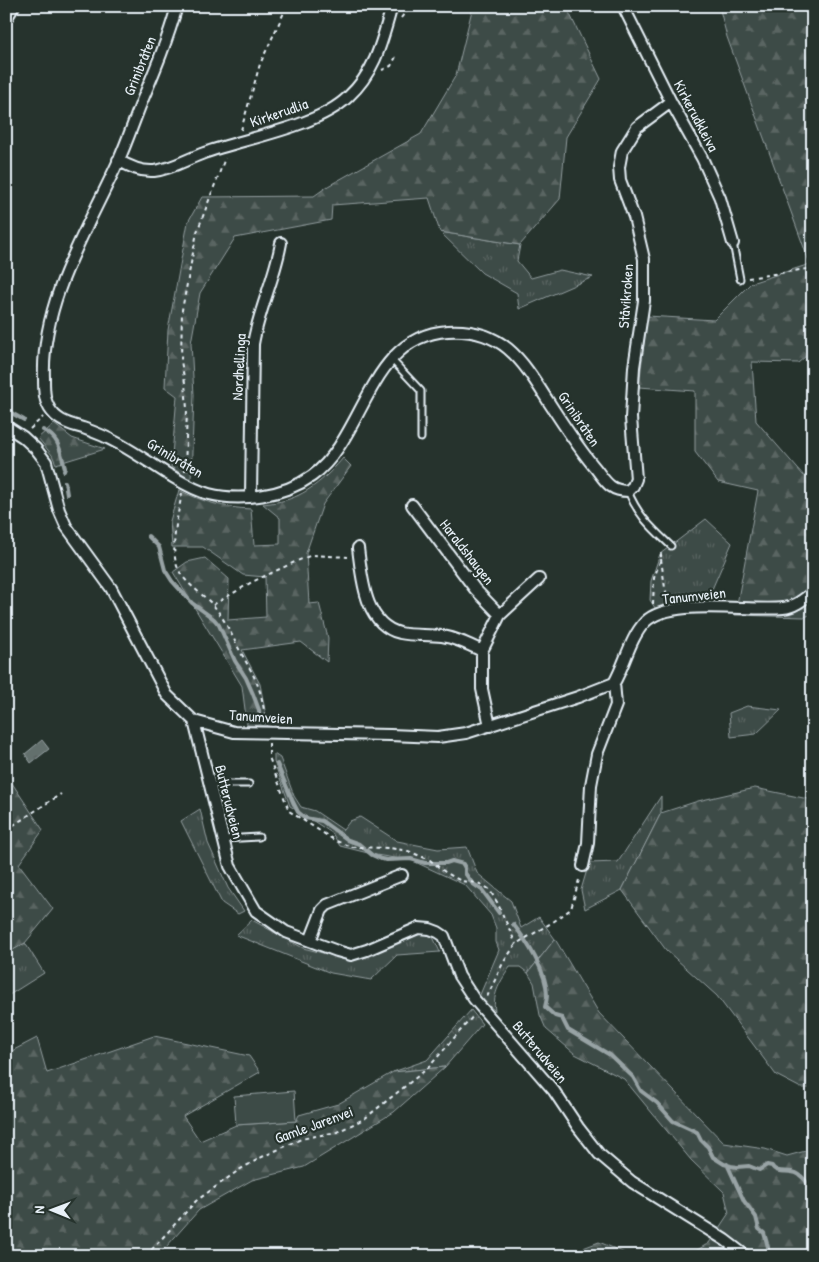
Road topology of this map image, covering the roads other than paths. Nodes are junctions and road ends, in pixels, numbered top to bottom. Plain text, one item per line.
1 (14, 6) edge
2 (177, 6) edge
3 (392, 6) edge
4 (623, 6) edge
5 (6, 19) edge
6 (671, 102) junction
7 (118, 160) junction
8 (281, 243) dead end
9 (733, 243) joint
10 (740, 279) road end
11 (392, 360) junction
12 (8, 429) edge
13 (421, 438) dead end
14 (630, 488) junction
15 (251, 496) junction
16 (412, 505) dead end
17 (671, 546) dead end
18 (359, 553) road end
19 (539, 579) dead end
20 (813, 592) edge
21 (500, 615) junction
22 (482, 651) junction
23 (614, 683) junction
24 (194, 721) junction
25 (490, 726) junction
26 (249, 784) dead end
27 (210, 786) junction
28 (259, 837) dead end
29 (222, 839) junction
30 (583, 866) road end
31 (402, 875) dead end
32 (310, 942) junction
33 (746, 1256) edge

1 - 5 street
2 - 7 street, Grinibråten
3 - 7 street, Kirkerudlia
4 - 6 street, Kirkerudkleiva
6 - 9 street, Kirkerudkleiva
6 - 14 street, Ståvikroken
7 - 15 street, Grinibråten
8 - 15 street, Nordhellinga
9 - 10 lane
11 - 13 lane
11 - 14 street, Grinibråten
11 - 15 street, Grinibråten
12 - 24 street, Tanumveien
14 - 17 lane
16 - 21 street, Haraldshaugen
18 - 22 street
19 - 21 street
20 - 23 street, Tanumveien
21 - 22 street
22 - 25 street
23 - 25 street, Tanumveien
23 - 30 street, Tanumveien
24 - 25 street, Tanumveien
24 - 27 street, Butterudveien
26 - 27 lane
27 - 29 street, Butterudveien
28 - 29 lane
29 - 32 street, Butterudveien
31 - 32 street
32 - 33 street, Butterudveien

